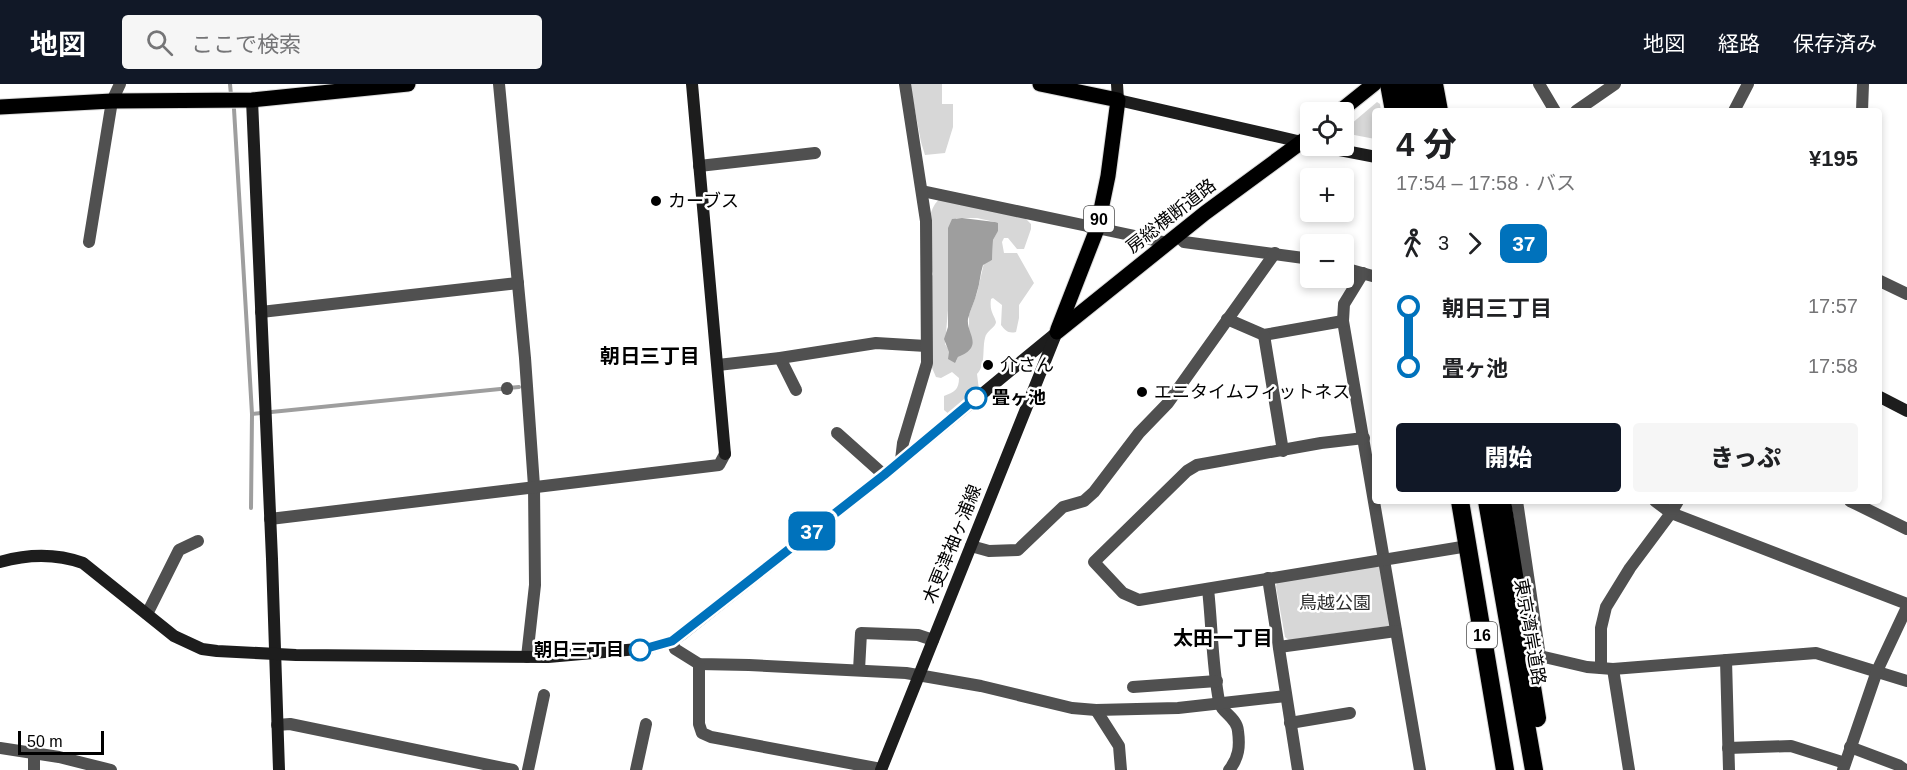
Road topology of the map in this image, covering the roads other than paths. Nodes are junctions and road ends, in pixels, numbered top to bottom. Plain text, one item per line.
1 (120, 84) edge
2 (408, 84) edge
3 (499, 84) edge
4 (692, 84) edge
5 (905, 84) edge
6 (1040, 84) edge
7 (1117, 84) edge
8 (1374, 84) edge
9 (1389, 84) edge
10 (1404, 84) edge
11 (1420, 84) edge
12 (1434, 84) edge
13 (1539, 84) edge
14 (1615, 84) edge
15 (1749, 84) edge
16 (1863, 84) edge
17 (252, 100) junction
18 (1118, 100) junction
19 (112, 101) junction
20 (1352, 102) edge
21 (0, 107) edge
22 (1393, 108) edge
23 (1408, 108) edge
24 (1424, 108) edge
25 (1438, 108) edge
26 (1553, 108) edge
27 (1580, 108) edge
28 (1736, 108) edge
29 (1862, 108) edge
30 (1300, 138) edge
31 (1300, 146) edge
32 (815, 153) dead end
33 (1354, 153) edge
34 (1372, 156) edge
35 (699, 166) junction
36 (922, 191) junction
37 (1097, 229) junction
38 (1172, 239) junction
39 (89, 242) dead end
40 (1275, 253) junction
41 (1300, 257) edge
42 (1354, 271) edge
43 (1370, 275) edge
44 (1882, 282) edge
45 (518, 283) junction
46 (1907, 294) edge
47 (261, 312) junction
48 (1227, 319) junction
49 (1343, 321) junction
50 (1057, 332) junction
51 (1264, 335) junction
52 (926, 346) junction
53 (780, 358) junction
54 (718, 365) junction
55 (796, 390) dead end
56 (1882, 398) edge
57 (1907, 411) edge
58 (837, 433) dead end
59 (1364, 438) junction
60 (1283, 451) junction
61 (901, 460) junction
62 (884, 475) junction
63 (534, 486) junction
64 (1372, 487) edge
65 (1375, 504) edge
66 (1461, 504) edge
67 (1473, 504) edge
68 (1487, 504) edge
69 (1503, 504) edge
70 (1516, 504) edge
71 (1659, 504) edge
72 (1676, 504) edge
73 (1856, 504) edge
74 (1671, 513) junction
75 (270, 519) junction
76 (1907, 529) edge
77 (198, 541) dead end
78 (971, 546) junction
79 (1468, 546) junction
80 (1384, 560) junction
81 (0, 562) edge
82 (1492, 575) junction
83 (1268, 578) junction
84 (1208, 589) junction
85 (1907, 606) edge
86 (147, 614) junction
87 (1396, 631) junction
88 (933, 640) junction
89 (672, 641) junction
90 (1279, 647) junction
91 (275, 655) junction
92 (1533, 655) junction
93 (527, 657) junction
94 (1726, 660) junction
95 (699, 664) junction
96 (1607, 669) junction
97 (859, 670) junction
98 (1877, 671) junction
99 (920, 675) junction
100 (1217, 681) junction
101 (1907, 681) edge
102 (1132, 687) dead end
103 (544, 695) dead end
104 (1286, 696) junction
105 (1219, 704) junction
106 (1096, 710) junction
107 (1350, 713) dead end
108 (1290, 723) junction
109 (646, 724) dead end
110 (277, 725) junction
111 (1850, 747) junction
112 (0, 748) edge
113 (1728, 748) junction
114 (34, 753) junction
115 (1844, 766) edge
116 (97, 768) edge
117 (881, 769) edge
118 (34, 770) edge
119 (111, 770) edge
120 (279, 770) edge
121 (513, 770) edge
122 (528, 770) edge
123 (636, 770) edge
124 (1121, 770) edge
125 (1229, 770) edge
126 (1298, 770) edge
127 (1420, 770) edge
128 (1504, 770) edge
129 (1516, 770) edge
130 (1534, 770) edge
131 (1545, 770) edge
132 (1629, 770) edge
133 (1729, 770) edge
134 (1905, 770) edge

1 - 19 street
2 - 17 main road
3 - 45 street
4 - 35 street
5 - 36 street
6 - 18 main road
7 - 18 street
8 - 20 main road
9 - 22 highway
10 - 23 highway
11 - 24 highway
12 - 25 highway
13 - 26 street
14 - 27 street
15 - 28 street
16 - 29 street
17 - 19 main road
17 - 47 street
18 - 30 street
18 - 37 main road, 90
19 - 21 main road
19 - 39 street
31 - 38 main road, 房総横断道路
32 - 35 street
33 - 34 street
35 - 54 street
36 - 37 street
36 - 52 street
37 - 38 street
37 - 50 main road, 90
38 - 40 street
38 - 50 main road, 房総横断道路
40 - 41 street
40 - 48 street
42 - 43 street
43 - 49 street
44 - 46 street
45 - 47 street
45 - 63 street
47 - 75 street
48 - 51 street
48 - 78 street
49 - 51 street
49 - 59 street
50 - 61 street
50 - 78 street, 木更津袖ヶ浦線
51 - 60 street
52 - 53 street
52 - 61 street
53 - 54 street
53 - 55 street
54 - 63 street
56 - 57 street
58 - 62 street
59 - 60 street
59 - 64 street
60 - 84 street
61 - 62 street
62 - 89 street
63 - 75 street
63 - 93 street
65 - 80 street
66 - 79 highway, 16
67 - 82 highway, 東京湾岸道路 / 16
68 - 82 highway, 東京湾岸道路 / 16
69 - 92 highway, 16
70 - 92 street
71 - 74 street
72 - 74 street
73 - 76 street
74 - 85 street
74 - 96 street
75 - 91 street
77 - 86 street
78 - 88 street, 木更津袖ヶ浦線
79 - 80 street
79 - 128 highway, 16
80 - 83 street
80 - 87 street
81 - 86 street
82 - 129 highway, 東京湾岸道路 / 16
82 - 130 highway, 東京湾岸道路 / 16
83 - 84 street
83 - 90 street
84 - 100 street
85 - 98 street
86 - 91 street
87 - 90 street
87 - 127 street
88 - 97 street
88 - 99 street, 木更津袖ヶ浦線
89 - 93 street
89 - 95 street
90 - 104 street
91 - 93 street
91 - 110 street
92 - 96 street
92 - 131 highway, 16
94 - 96 street
94 - 98 street
94 - 113 street
95 - 97 street
95 - 117 street
96 - 132 street
97 - 99 street
98 - 101 street
98 - 111 street
99 - 106 street
99 - 117 street, 木更津袖ヶ浦線
100 - 102 street
100 - 105 street
103 - 122 street
104 - 105 street
104 - 108 street
105 - 106 street
105 - 125 street
106 - 124 street
107 - 108 street
108 - 126 street
109 - 123 street
110 - 120 street
110 - 121 street
111 - 115 street
111 - 134 street
112 - 114 street
113 - 115 street
113 - 133 street
114 - 116 street
114 - 118 street
116 - 119 street

